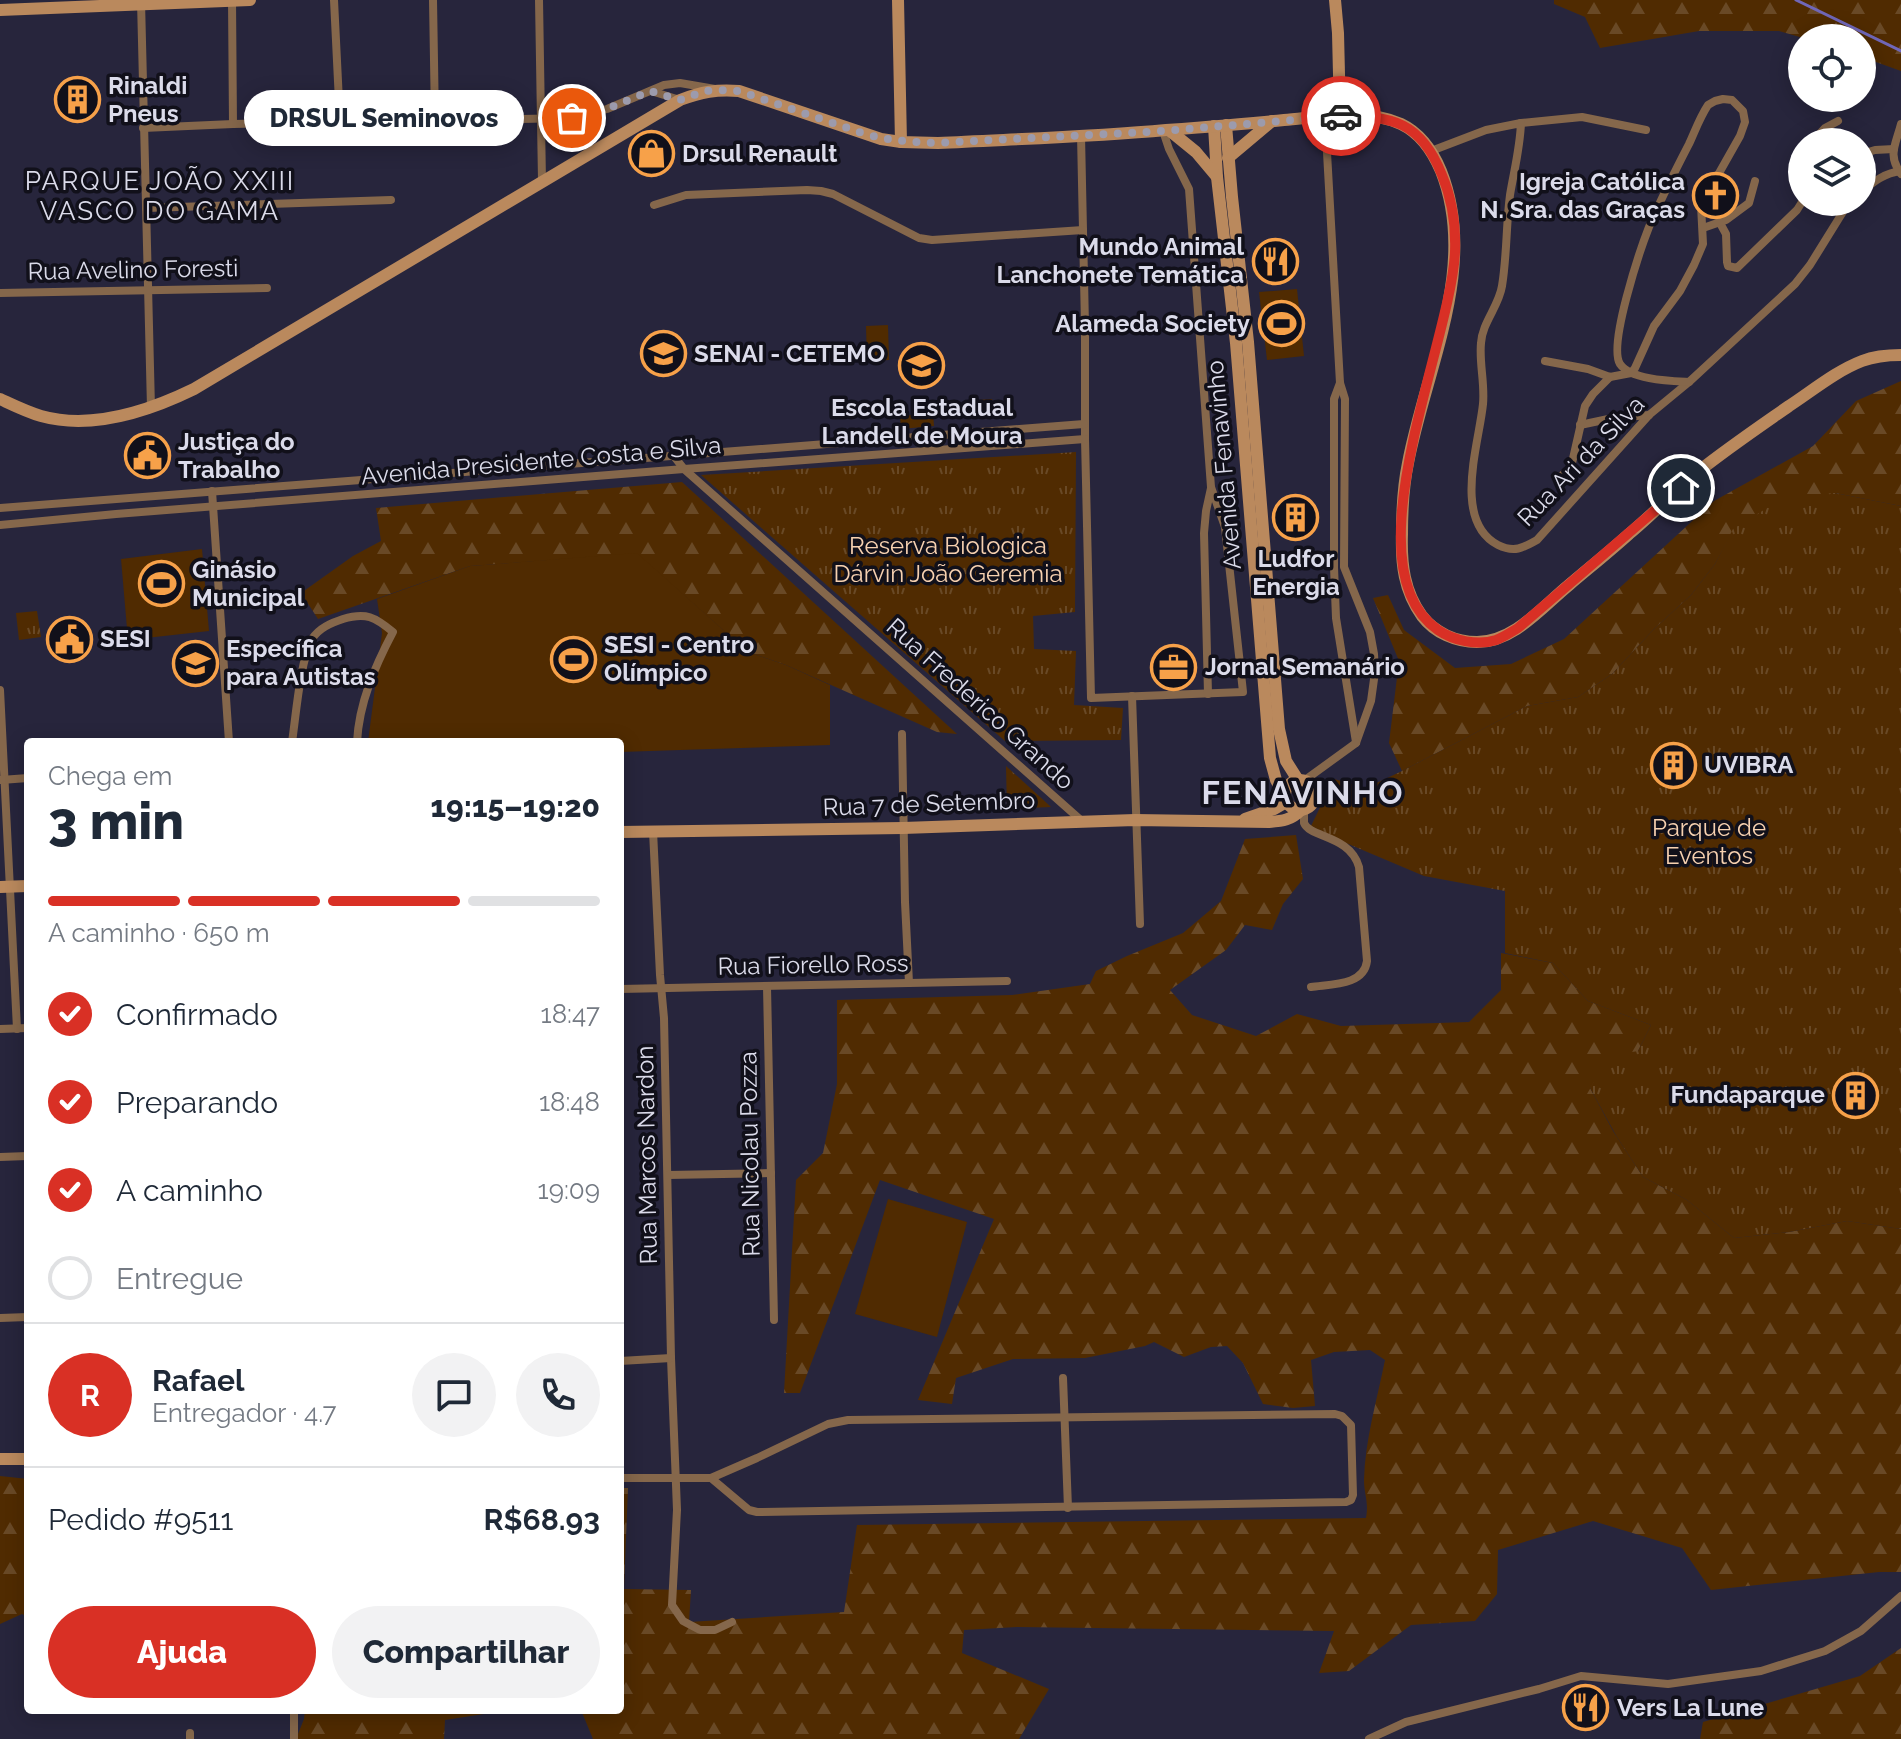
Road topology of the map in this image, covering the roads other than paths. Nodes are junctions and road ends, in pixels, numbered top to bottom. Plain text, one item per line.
1 (232, 0) edge
2 (250, 0) edge
3 (334, 0) edge
4 (433, 0) edge
5 (539, 0) edge
6 (898, 0) edge
7 (1335, 0) edge
8 (141, 2) edge
9 (40, 4) edge
10 (0, 10) edge
11 (719, 90) junction
12 (650, 91) junction
13 (680, 100) junction
14 (1340, 116) junction
15 (1325, 117) junction
16 (542, 119) junction
17 (435, 121) junction
18 (1272, 121) junction
19 (1838, 121) dead end
20 (340, 122) junction
21 (1521, 123) junction
22 (233, 124) junction
23 (1901, 124) edge
24 (1220, 125) junction
25 (143, 128) junction
26 (1825, 128) edge
27 (1166, 130) junction
28 (1646, 130) dead end
29 (1081, 135) junction
30 (901, 142) junction
31 (1894, 149) junction
32 (1876, 150) edge
33 (1431, 151) junction
34 (1228, 158) junction
35 (1900, 172) edge
36 (1217, 177) junction
37 (1876, 180) edge
38 (542, 181) junction
39 (1755, 181) dead end
40 (1226, 198) junction
41 (391, 200) dead end
42 (654, 205) dead end
43 (146, 208) junction
44 (1791, 216) edge
45 (1840, 216) edge
46 (1720, 223) junction
47 (1703, 228) junction
48 (1083, 230) junction
49 (267, 288) dead end
50 (148, 289) junction
51 (0, 293) edge
52 (1901, 355) edge
53 (1545, 361) dead end
54 (1631, 373) junction
55 (1610, 377) junction
56 (1689, 382) junction
57 (1340, 383) junction
58 (0, 399) edge
59 (151, 408) junction
60 (1649, 415) junction
61 (1084, 424) junction
62 (1580, 425) junction
63 (902, 438) junction
64 (1085, 439) junction
65 (847, 442) junction
66 (903, 453) junction
67 (673, 455) junction
68 (849, 457) junction
69 (684, 469) junction
70 (389, 477) junction
71 (1557, 480) dead end
72 (1211, 487) junction
73 (212, 491) junction
74 (391, 493) junction
75 (115, 500) junction
76 (0, 508) edge
77 (214, 508) junction
78 (116, 514) junction
79 (0, 525) edge
80 (1260, 558) junction
81 (1343, 663) junction
82 (1275, 673) junction
83 (0, 690) edge
84 (1208, 694) junction
85 (1132, 696) junction
86 (1271, 700) junction
87 (902, 734) dead end
88 (229, 738) edge
89 (293, 738) edge
90 (357, 738) edge
91 (1356, 743) junction
92 (24, 778) edge
93 (2, 780) edge
94 (1301, 780) junction
95 (1285, 800) junction
96 (1303, 810) junction
97 (1135, 820) junction
98 (1083, 822) junction
99 (1239, 822) junction
100 (903, 828) junction
101 (653, 831) junction
102 (624, 832) edge
103 (5, 887) edge
104 (1140, 924) dead end
105 (1007, 981) dead end
106 (909, 983) junction
107 (767, 987) junction
108 (1311, 987) dead end
109 (662, 988) junction
110 (624, 989) edge
111 (24, 1028) edge
112 (0, 1029) edge
113 (17, 1029) junction
114 (24, 1156) edge
115 (0, 1157) edge
116 (771, 1173) junction
117 (668, 1175) junction
118 (24, 1317) edge
119 (0, 1318) edge
120 (774, 1320) dead end
121 (671, 1358) junction
122 (624, 1361) edge
123 (1063, 1378) dead end
124 (1065, 1416) junction
125 (0, 1459) edge
126 (24, 1459) edge
127 (624, 1478) edge
128 (674, 1478) junction
129 (711, 1478) junction
130 (1068, 1508) junction
131 (1901, 1596) edge
132 (732, 1622) dead end
133 (294, 1714) edge
134 (294, 1739) edge
135 (1369, 1739) edge

1 - 2 main road
1 - 8 main road
1 - 22 street
3 - 20 street
4 - 17 street
5 - 16 street
6 - 30 main road
7 - 14 main road
8 - 9 main road
8 - 25 street
9 - 10 main road
11 - 12 street
11 - 13 main road
11 - 30 main road
12 - 13 street
12 - 16 street
13 - 38 main road
14 - 15 main road
14 - 33 main road
15 - 18 main road
15 - 57 street
16 - 17 street
16 - 38 street
17 - 20 street
18 - 24 main road
18 - 34 main road
19 - 26 street
20 - 22 street
21 - 28 street
21 - 33 street
21 - 60 street, Rua Ari da Silva
22 - 25 street
23 - 31 street
24 - 27 main road
24 - 34 main road, Avenida Fenavinho
24 - 36 main road, Avenida Fenavinho
25 - 43 street
27 - 29 main road
27 - 36 main road
27 - 72 street
29 - 30 main road
29 - 48 street
31 - 32 street
31 - 35 street
33 - 52 main road
34 - 40 main road, Avenida Fenavinho
35 - 37 street
36 - 40 main road, Avenida Fenavinho
38 - 59 main road
39 - 46 street
40 - 80 main road, Avenida Fenavinho
41 - 43 street
42 - 48 street
43 - 50 street
44 - 46 street
45 - 56 street, Rua Ari da Silva
46 - 47 street
47 - 54 street
47 - 54 street
48 - 61 street
49 - 50 street, Rua Avelino Foresti
50 - 51 street, Rua Avelino Foresti
50 - 59 street
53 - 55 street
54 - 55 street
54 - 56 street
55 - 62 street
56 - 60 street, Rua Ari da Silva
57 - 81 street
57 - 91 street
58 - 59 main road
60 - 62 street
61 - 63 street, Avenida Presidente Costa e Silva
61 - 64 street
62 - 71 street
63 - 65 street, Avenida Presidente Costa e Silva
63 - 66 street
64 - 66 street, Avenida Presidente Costa e Silva
64 - 85 street
65 - 67 street, Avenida Presidente Costa e Silva
65 - 68 street
66 - 68 street, Avenida Presidente Costa e Silva
67 - 69 street, Rua Frederico Grando
67 - 70 street, Avenida Presidente Costa e Silva
68 - 69 street, Avenida Presidente Costa e Silva
69 - 74 street, Avenida Presidente Costa e Silva
69 - 98 street, Rua Frederico Grando
70 - 73 street, Avenida Presidente Costa e Silva
70 - 74 street
72 - 84 street
72 - 84 street
73 - 75 street, Avenida Presidente Costa e Silva
73 - 77 street
74 - 77 street, Avenida Presidente Costa e Silva
75 - 76 street, Avenida Presidente Costa e Silva
75 - 78 street
77 - 78 street, Avenida Presidente Costa e Silva
77 - 88 street
78 - 79 street, Avenida Presidente Costa e Silva
80 - 82 main road, Avenida Fenavinho
80 - 86 main road, Avenida Fenavinho
81 - 82 street
81 - 91 street
82 - 86 main road, Avenida Fenavinho
83 - 93 street
84 - 85 street
85 - 97 street
86 - 94 main road, Avenida Fenavinho
86 - 95 main road, Avenida Fenavinho
87 - 100 street
89 - 90 street
91 - 94 street
92 - 93 street
93 - 103 street
94 - 95 main road
94 - 96 main road
95 - 96 main road
95 - 99 main road, Rua 7 de Setembro
96 - 99 main road, Rua 7 de Setembro
96 - 108 street
97 - 98 main road, Rua 7 de Setembro
97 - 99 main road, Rua 7 de Setembro
97 - 104 street
98 - 100 main road, Rua 7 de Setembro
100 - 101 main road, Rua 7 de Setembro
100 - 106 street
101 - 102 main road, Rua 7 de Setembro
101 - 109 street, Rua Marcos Nardon
103 - 113 street
105 - 106 street, Rua Fiorello Ross
106 - 107 street, Rua Fiorello Ross
107 - 109 street, Rua Fiorello Ross
107 - 116 street, Rua Nicolau Pozza
109 - 110 street, Rua Fiorello Ross
109 - 117 street, Rua Marcos Nardon
111 - 113 street
112 - 113 street
114 - 115 street
116 - 117 street
116 - 120 street, Rua Nicolau Pozza
117 - 121 street, Rua Marcos Nardon
118 - 119 street
121 - 122 street
121 - 128 street, Rua Marcos Nardon
123 - 124 street
124 - 129 street
124 - 130 street
124 - 130 street
125 - 126 main road
127 - 128 street
128 - 129 street
128 - 132 street, Rua Marcos Nardon
129 - 130 street
131 - 135 street
133 - 134 street

